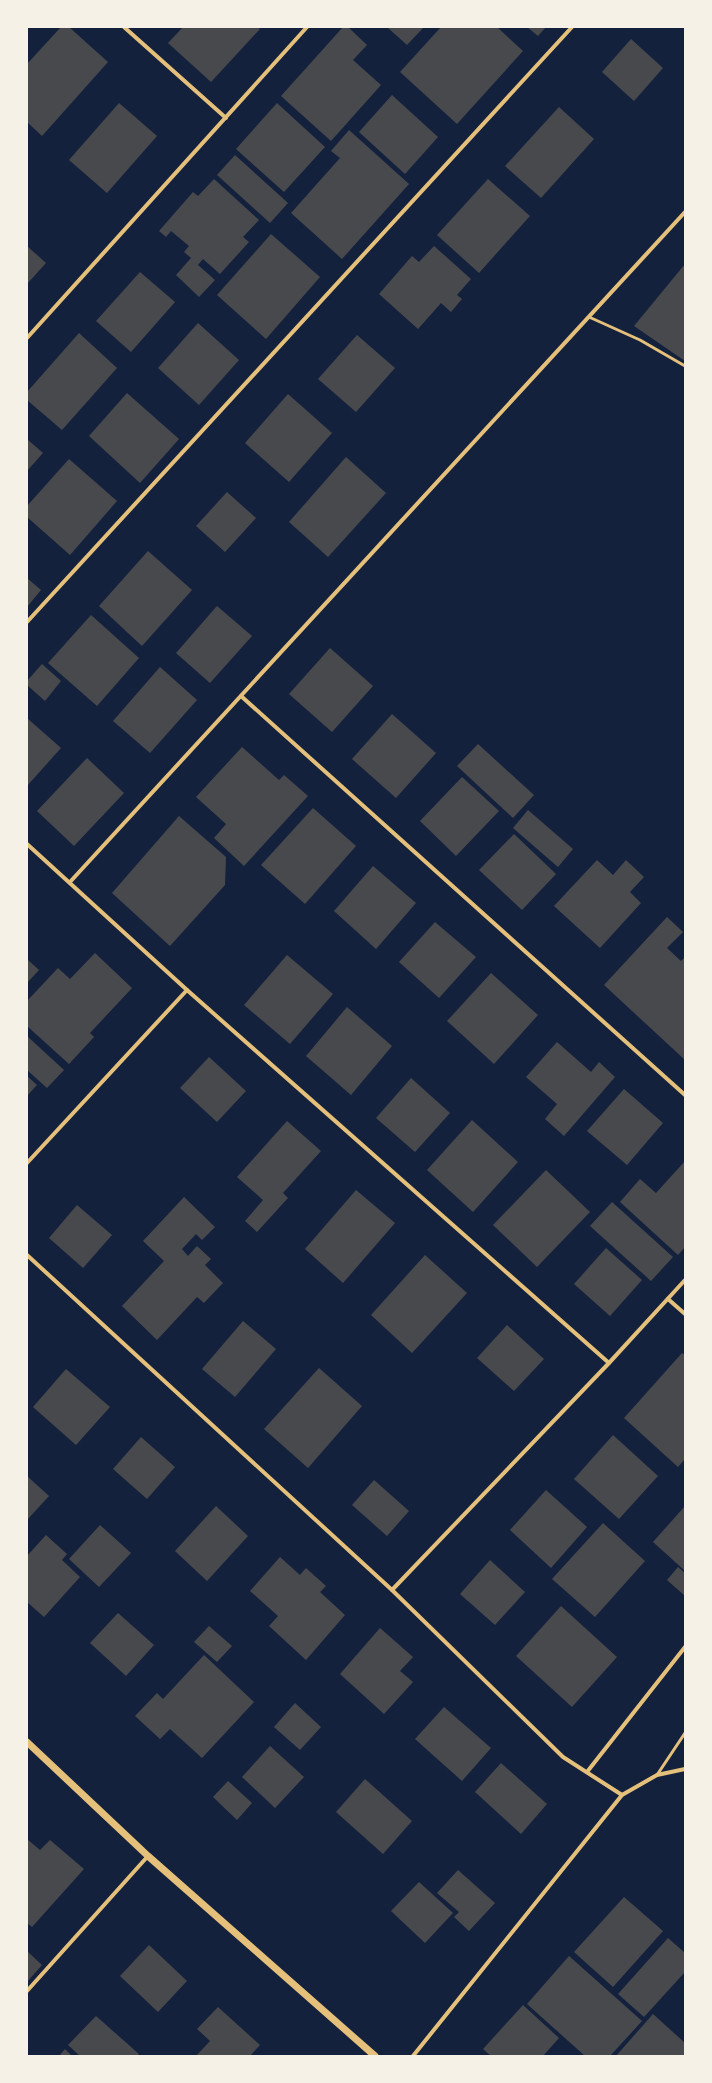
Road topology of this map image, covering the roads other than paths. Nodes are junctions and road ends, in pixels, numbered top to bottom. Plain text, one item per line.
1 (124, 27) edge
2 (307, 27) edge
3 (572, 27) edge
4 (226, 118) junction
5 (685, 212) edge
6 (589, 317) junction
7 (27, 338) edge
8 (685, 366) edge
9 (27, 622) edge
10 (241, 696) junction
11 (27, 844) edge
12 (70, 882) junction
13 (188, 990) junction
14 (685, 1095) edge
15 (27, 1163) edge
16 (27, 1256) edge
17 (685, 1280) edge
18 (668, 1299) junction
19 (685, 1314) edge
20 (609, 1363) junction
21 (392, 1590) junction
22 (685, 1647) edge
23 (685, 1733) edge
24 (27, 1742) edge
25 (685, 1768) edge
26 (587, 1772) junction
27 (658, 1775) junction
28 (622, 1795) junction
29 (148, 1856) junction
30 (27, 1991) edge
31 (375, 2056) edge
32 (413, 2056) edge

1 - 4 street
2 - 4 street
3 - 9 street
4 - 7 street
5 - 6 street
6 - 8 lane
6 - 10 street
10 - 12 street
10 - 14 street
11 - 12 street
12 - 13 street
13 - 15 street
13 - 20 street
16 - 21 street
17 - 18 street
18 - 19 street
18 - 20 street
20 - 21 street
21 - 26 street
22 - 26 street
23 - 27 lane
24 - 29 street
25 - 27 street
26 - 28 street
27 - 28 street
28 - 32 street
29 - 30 street
29 - 31 street

